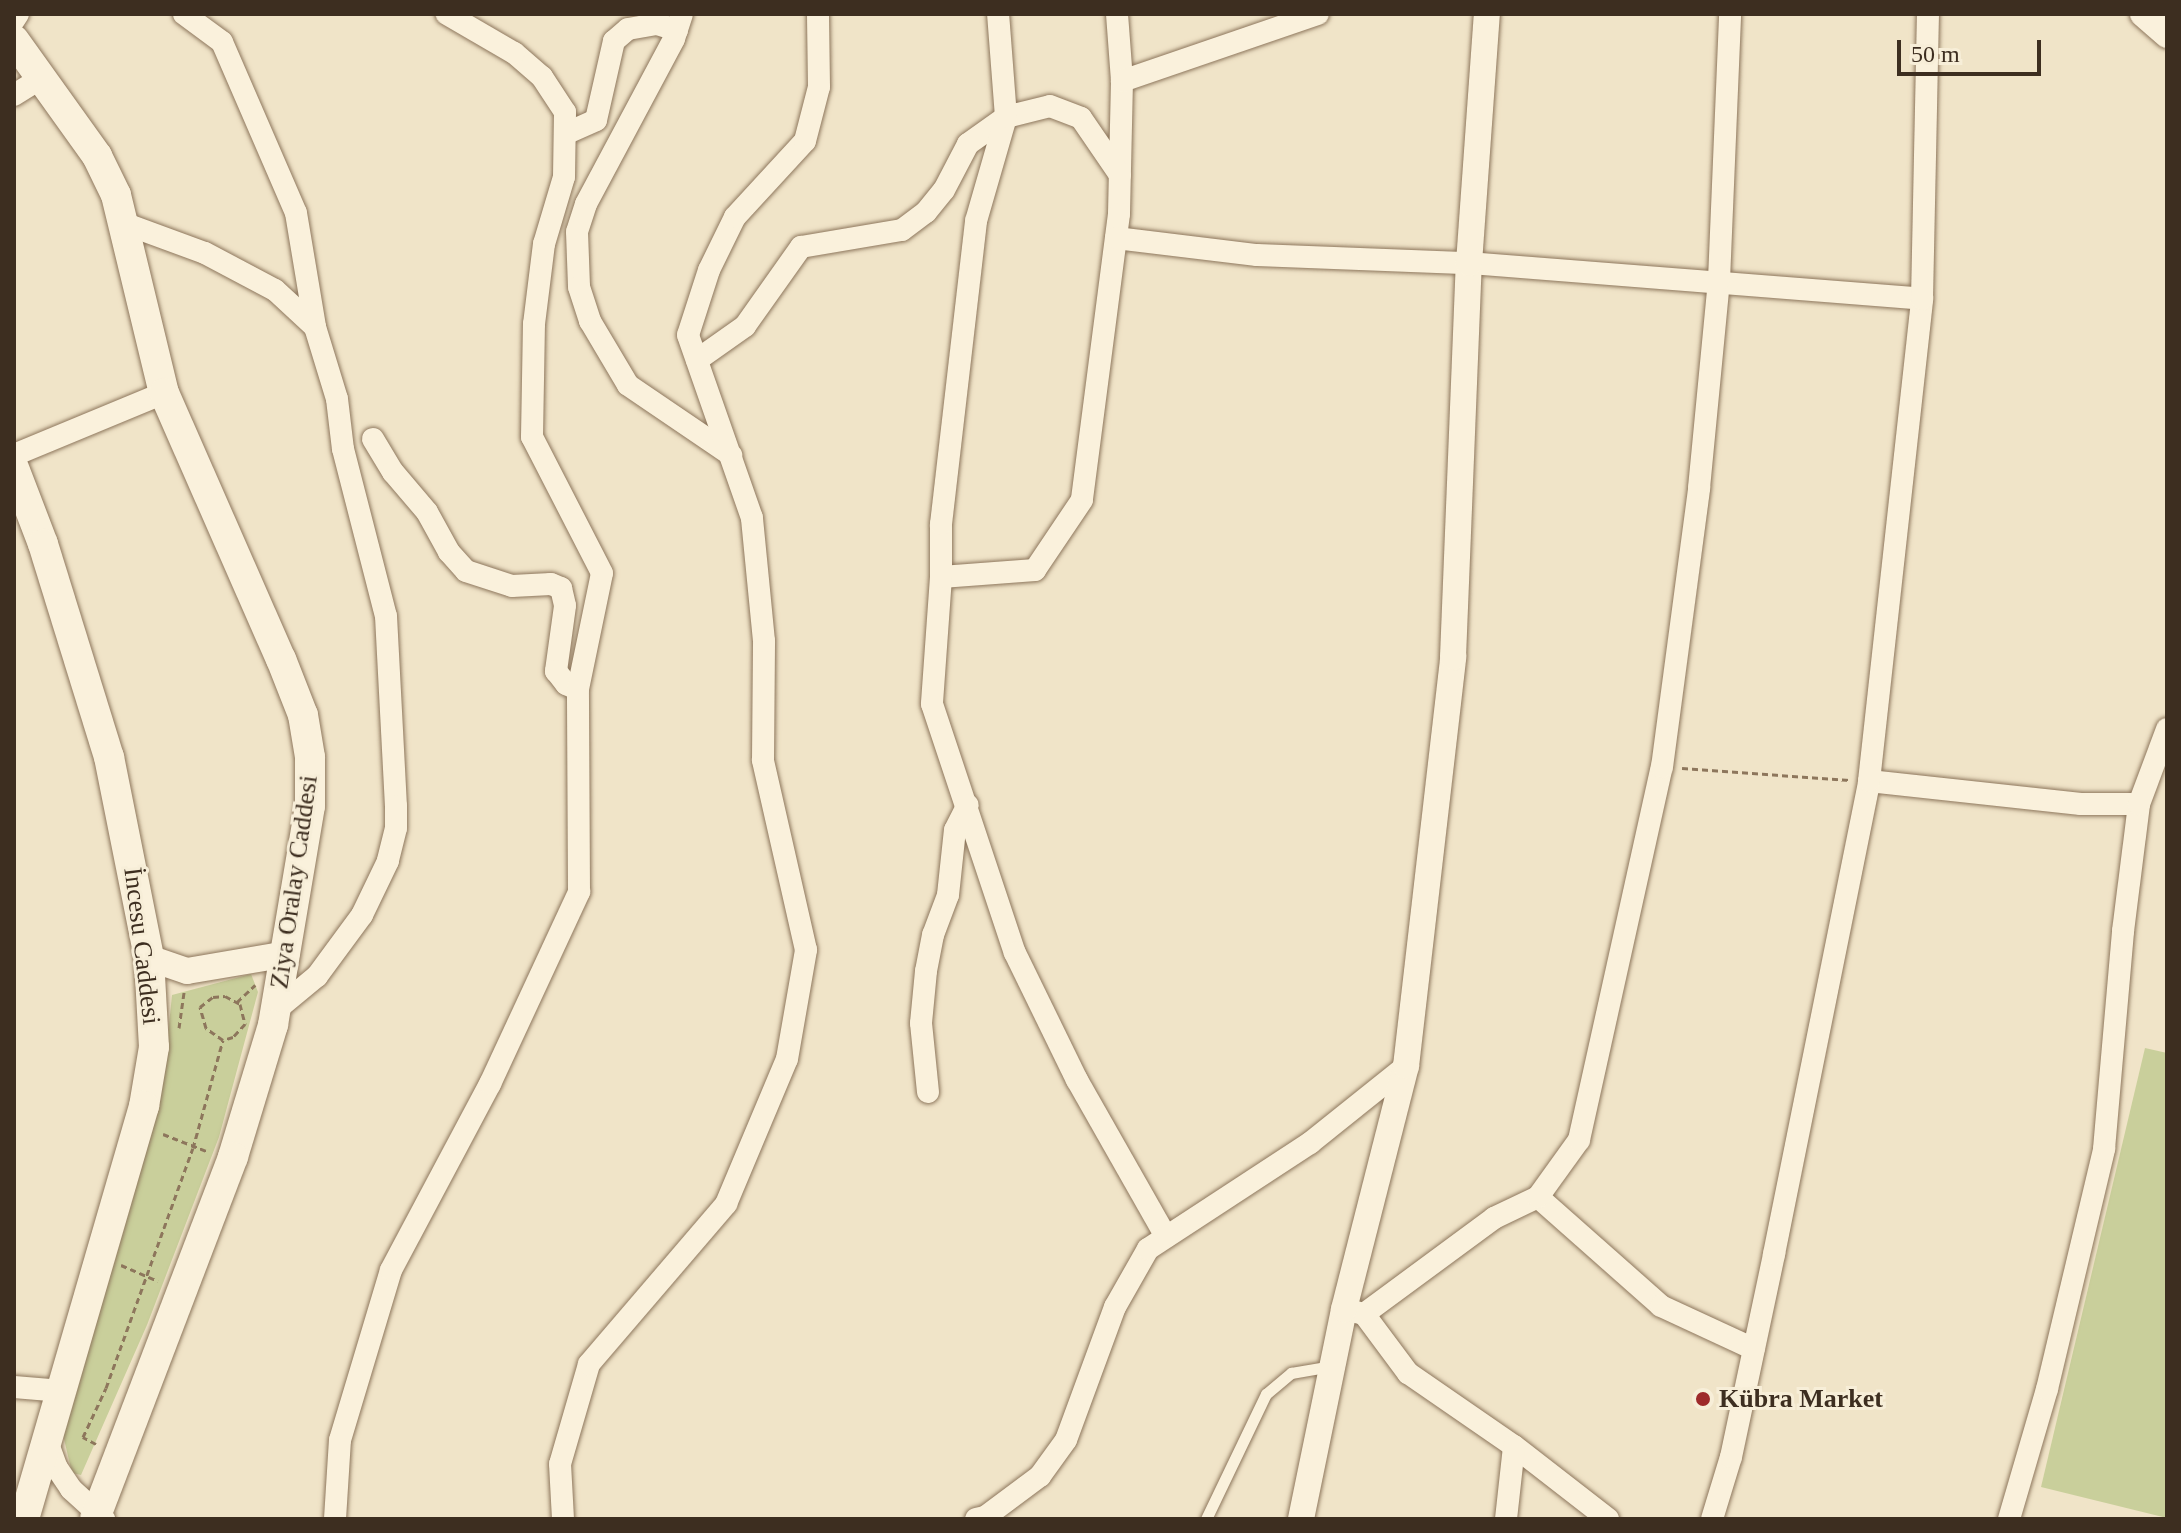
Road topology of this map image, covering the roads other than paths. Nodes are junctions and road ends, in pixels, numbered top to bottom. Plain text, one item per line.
1 (18, 14) edge
2 (184, 14) edge
3 (447, 14) edge
4 (818, 14) edge
5 (998, 14) edge
6 (1117, 14) edge
7 (1318, 14) edge
8 (1487, 14) edge
9 (1730, 14) edge
10 (1928, 14) edge
11 (2143, 14) edge
12 (14, 20) edge
13 (680, 22) edge
14 (2167, 35) edge
15 (14, 40) edge
16 (43, 77) junction
17 (1122, 81) junction
18 (14, 95) edge
19 (1006, 117) junction
20 (565, 134) junction
21 (1120, 175) junction
22 (126, 224) junction
23 (1116, 238) junction
24 (1469, 263) junction
25 (1719, 280) junction
26 (1922, 299) junction
27 (315, 327) junction
28 (697, 360) junction
29 (164, 393) junction
30 (373, 439) dead end
31 (14, 455) edge
32 (731, 455) junction
33 (14, 468) edge
34 (941, 577) junction
35 (578, 689) junction
36 (2167, 729) edge
37 (1869, 781) junction
38 (2139, 804) junction
39 (968, 805) junction
40 (287, 954) junction
41 (149, 958) junction
42 (276, 1010) junction
43 (1406, 1066) junction
44 (928, 1092) dead end
45 (1538, 1197) junction
46 (1165, 1235) junction
47 (1354, 1312) junction
48 (1754, 1349) junction
49 (1332, 1366) junction
50 (14, 1387) edge
51 (62, 1391) junction
52 (47, 1441) junction
53 (1514, 1446) junction
54 (99, 1516) edge
55 (24, 1519) edge
56 (335, 1519) edge
57 (563, 1519) edge
58 (976, 1519) edge
59 (1206, 1519) edge
60 (1301, 1519) edge
61 (1506, 1519) edge
62 (1608, 1519) edge
63 (1712, 1519) edge
64 (2009, 1519) edge

1 - 12 street
2 - 27 street
3 - 20 street
4 - 28 street
5 - 19 street
6 - 17 street
7 - 17 street
8 - 24 street
9 - 25 street
10 - 26 street
11 - 14 street
13 - 20 street
13 - 32 street
15 - 16 main road, Ziya Oralay Caddesi
16 - 18 street
16 - 22 main road, Ziya Oralay Caddesi
17 - 21 street
19 - 21 street
19 - 28 street
19 - 34 street
20 - 35 street
21 - 23 street
22 - 27 street
22 - 29 main road, Ziya Oralay Caddesi
23 - 24 street
23 - 34 street
24 - 25 street
24 - 43 street
25 - 26 street
25 - 45 street
26 - 37 street
27 - 42 street
28 - 32 street
29 - 31 street
29 - 40 main road, Ziya Oralay Caddesi
30 - 35 street
32 - 57 street
33 - 41 main road, İncesu Caddesi
34 - 39 street
35 - 56 street
36 - 38 street
37 - 38 street
37 - 48 street
38 - 64 street
39 - 44 street
39 - 46 street
40 - 41 street
40 - 42 main road, Ziya Oralay Caddesi
41 - 51 main road, İncesu Caddesi
42 - 54 main road, Ziya Oralay Caddesi
43 - 46 street
43 - 47 street
45 - 47 street
45 - 48 street
46 - 58 street
47 - 49 street
47 - 53 street
48 - 63 street
49 - 59 lane
49 - 60 street
50 - 51 street
51 - 52 main road, İncesu Caddesi
52 - 54 street
52 - 55 main road, İncesu Caddesi
53 - 61 street
53 - 62 street

